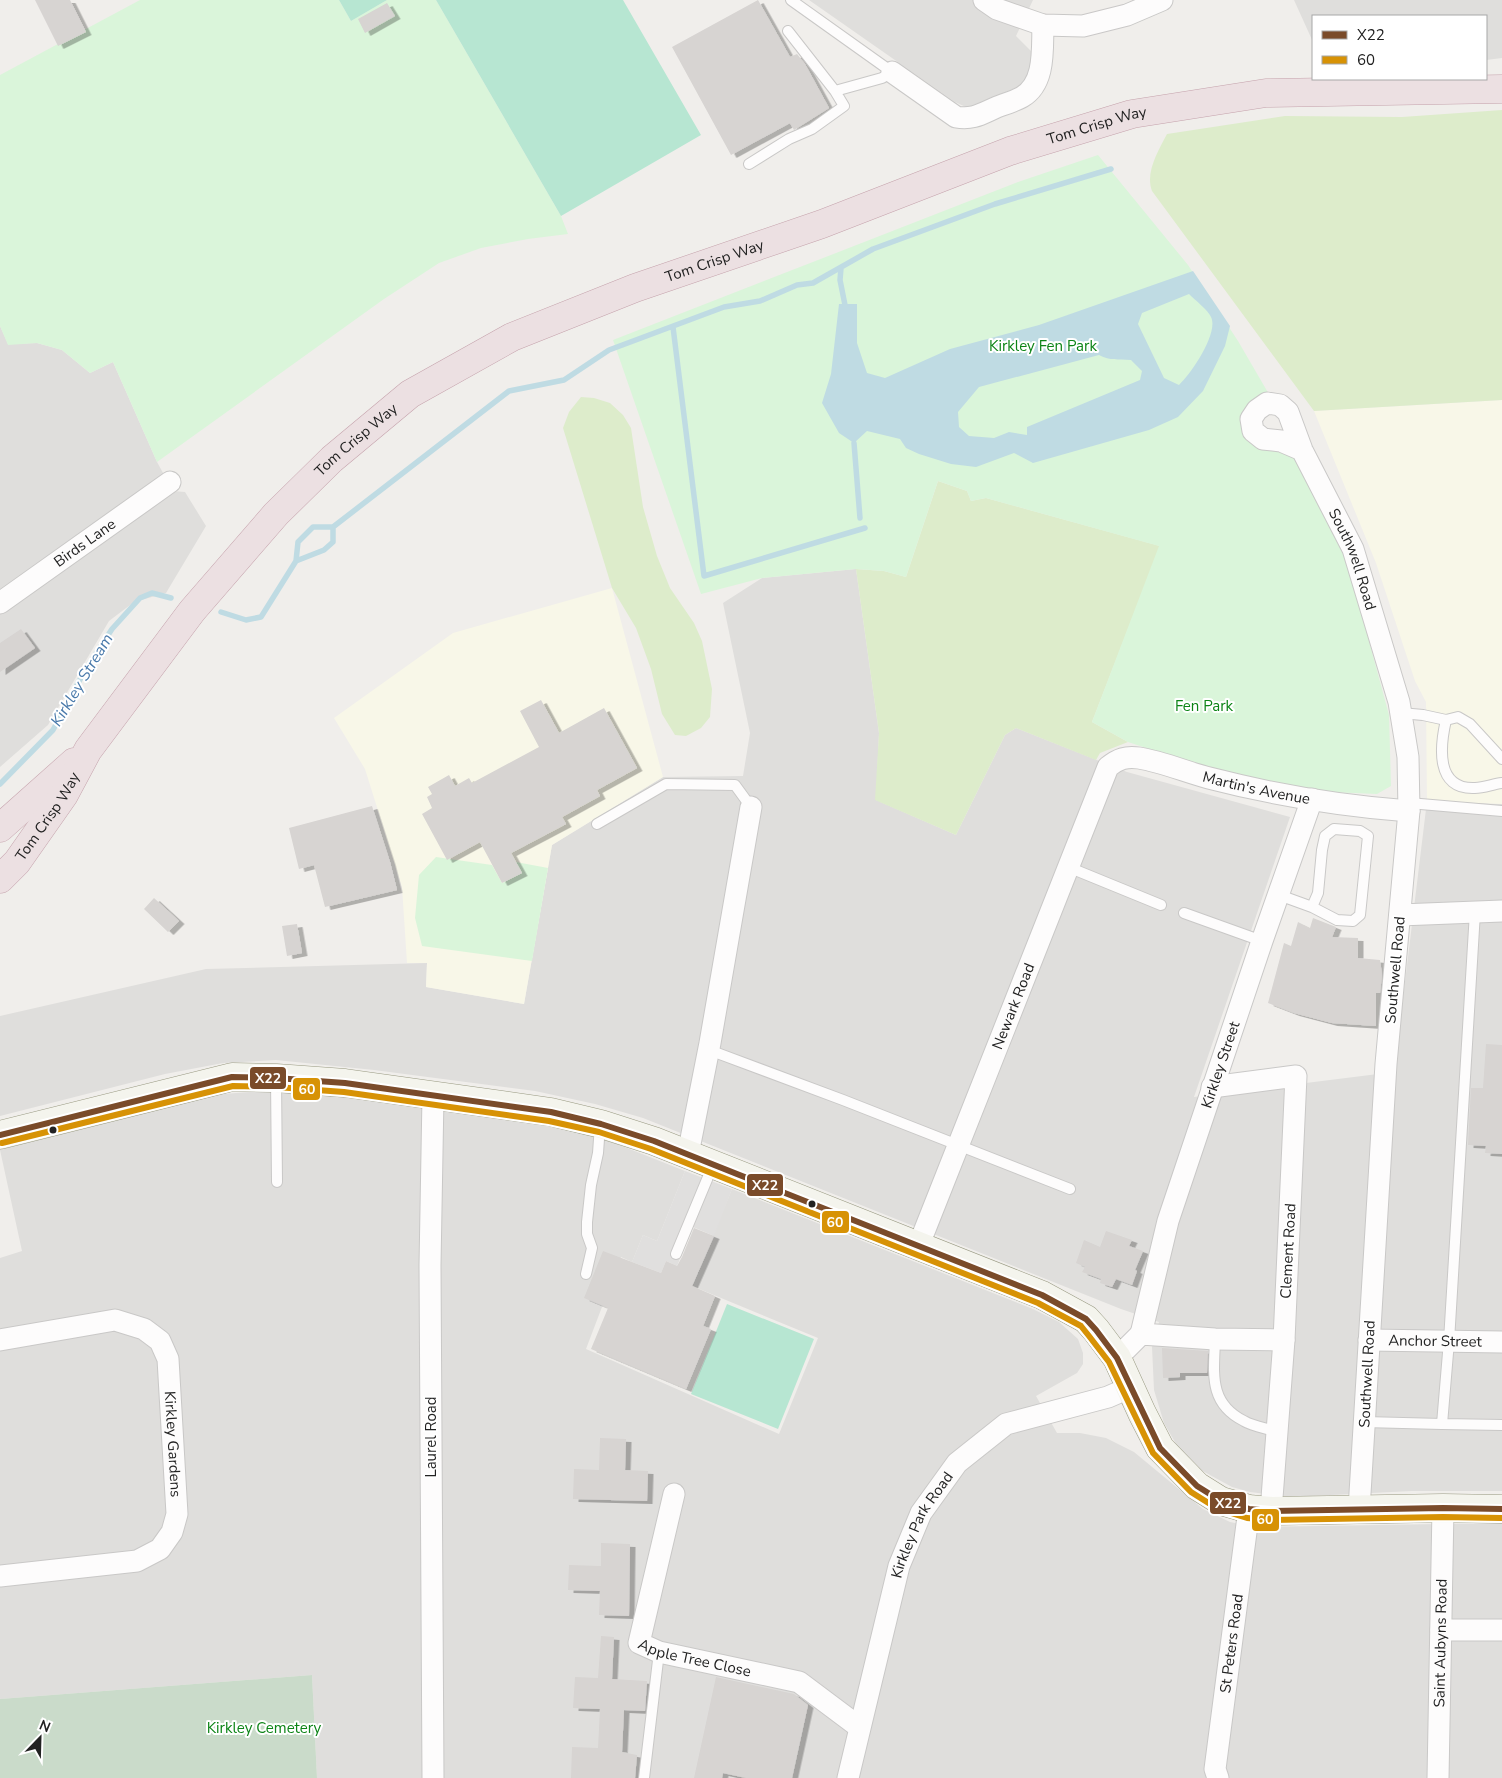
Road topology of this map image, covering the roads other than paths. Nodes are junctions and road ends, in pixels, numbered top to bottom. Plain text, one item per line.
1 (791, 0) edge
2 (984, 0) edge
3 (1162, 0) edge
4 (1043, 25) junction
5 (788, 31) dead end
6 (892, 72) junction
7 (1502, 89) edge
8 (835, 91) junction
9 (749, 164) dead end
10 (1302, 450) dead end
11 (170, 482) dead end
12 (0, 603) edge
13 (1401, 713) junction
14 (1446, 720) junction
15 (88, 750) junction
16 (1502, 758) edge
17 (1108, 766) joint
18 (1502, 783) edge
19 (1312, 799) junction
20 (751, 807) joint
21 (1409, 807) junction
22 (1502, 811) edge
23 (597, 824) dead end
24 (0, 828) edge
25 (1068, 867) junction
26 (0, 879) edge
27 (1279, 895) junction
28 (1162, 905) dead end
29 (1312, 907) junction
30 (1502, 911) edge
31 (1474, 912) junction
32 (1184, 914) dead end
33 (1400, 915) junction
34 (1262, 941) junction
35 (709, 1050) junction
36 (276, 1078) junction
37 (1212, 1088) junction
38 (433, 1096) junction
39 (600, 1124) junction
40 (0, 1135) edge
41 (958, 1145) junction
42 (688, 1154) junction
43 (714, 1164) junction
44 (277, 1182) dead end
45 (1070, 1189) dead end
46 (918, 1247) junction
47 (676, 1254) dead end
48 (586, 1274) dead end
49 (1141, 1334) junction
50 (1214, 1339) junction
51 (0, 1340) edge
52 (1284, 1340) junction
53 (1369, 1340) junction
54 (1450, 1341) junction
55 (1502, 1342) edge
56 (1117, 1358) junction
57 (1131, 1387) junction
58 (1364, 1422) junction
59 (1442, 1424) junction
60 (1502, 1425) edge
61 (1278, 1432) junction
62 (674, 1494) dead end
63 (1443, 1508) junction
64 (1502, 1509) edge
65 (1260, 1510) junction
66 (1360, 1510) junction
67 (0, 1576) edge
68 (1441, 1630) junction
69 (1502, 1630) edge
70 (659, 1652) junction
71 (859, 1727) junction
72 (433, 1778) edge
73 (644, 1778) edge
74 (848, 1778) edge
75 (1218, 1778) edge
76 (1438, 1778) edge

1 - 6 lane
2 - 4 street
3 - 4 street
4 - 6 street
5 - 8 lane
6 - 8 lane
7 - 15 highway, Tom Crisp Way
8 - 9 lane
10 - 13 street, Southwell Road
11 - 12 street, Birds Lane
13 - 14 lane
13 - 21 street, Southwell Road
14 - 16 lane
14 - 18 lane
15 - 24 highway, Tom Crisp Way
15 - 26 highway, Tom Crisp Way
17 - 19 street, Martin's Avenue
17 - 25 street, Newark Road
19 - 21 street, Martin's Avenue
19 - 27 street, Kirkley Street
20 - 23 lane
20 - 35 street
21 - 22 lane
21 - 33 street, Southwell Road
25 - 28 lane
25 - 41 street, Newark Road
27 - 29 lane
27 - 34 street, Kirkley Street
29 - 29 lane
30 - 31 street
31 - 33 street
31 - 54 lane
32 - 34 lane
33 - 53 street, Southwell Road
34 - 37 street, Kirkley Street
35 - 41 lane
35 - 42 street
36 - 38 street
36 - 40 street
36 - 44 lane
37 - 49 street, Kirkley Street
37 - 52 street, Clement Road
38 - 39 street
38 - 72 street, Laurel Road
39 - 42 street
39 - 48 lane
41 - 45 lane
41 - 46 street, Newark Road
42 - 43 street
43 - 46 street
43 - 47 lane
46 - 56 street
49 - 50 street
49 - 56 street
50 - 52 street
50 - 61 lane
51 - 67 street, Kirkley Gardens
52 - 61 street, Clement Road
53 - 54 street, Anchor Street
53 - 58 street, Southwell Road
54 - 55 street, Anchor Street
54 - 59 lane
56 - 57 street
57 - 65 street
57 - 71 street, Kirkley Park Road
58 - 59 lane
58 - 66 street, Southwell Road
59 - 60 lane
61 - 65 street, Clement Road
62 - 70 street, Apple Tree Close
63 - 64 street
63 - 66 street
63 - 68 street, Saint Aubyns Road
65 - 66 street
65 - 75 street, St Peters Road
68 - 69 street
68 - 76 street, Saint Aubyns Road
70 - 71 street, Apple Tree Close
70 - 73 lane
71 - 74 street, Kirkley Park Road

